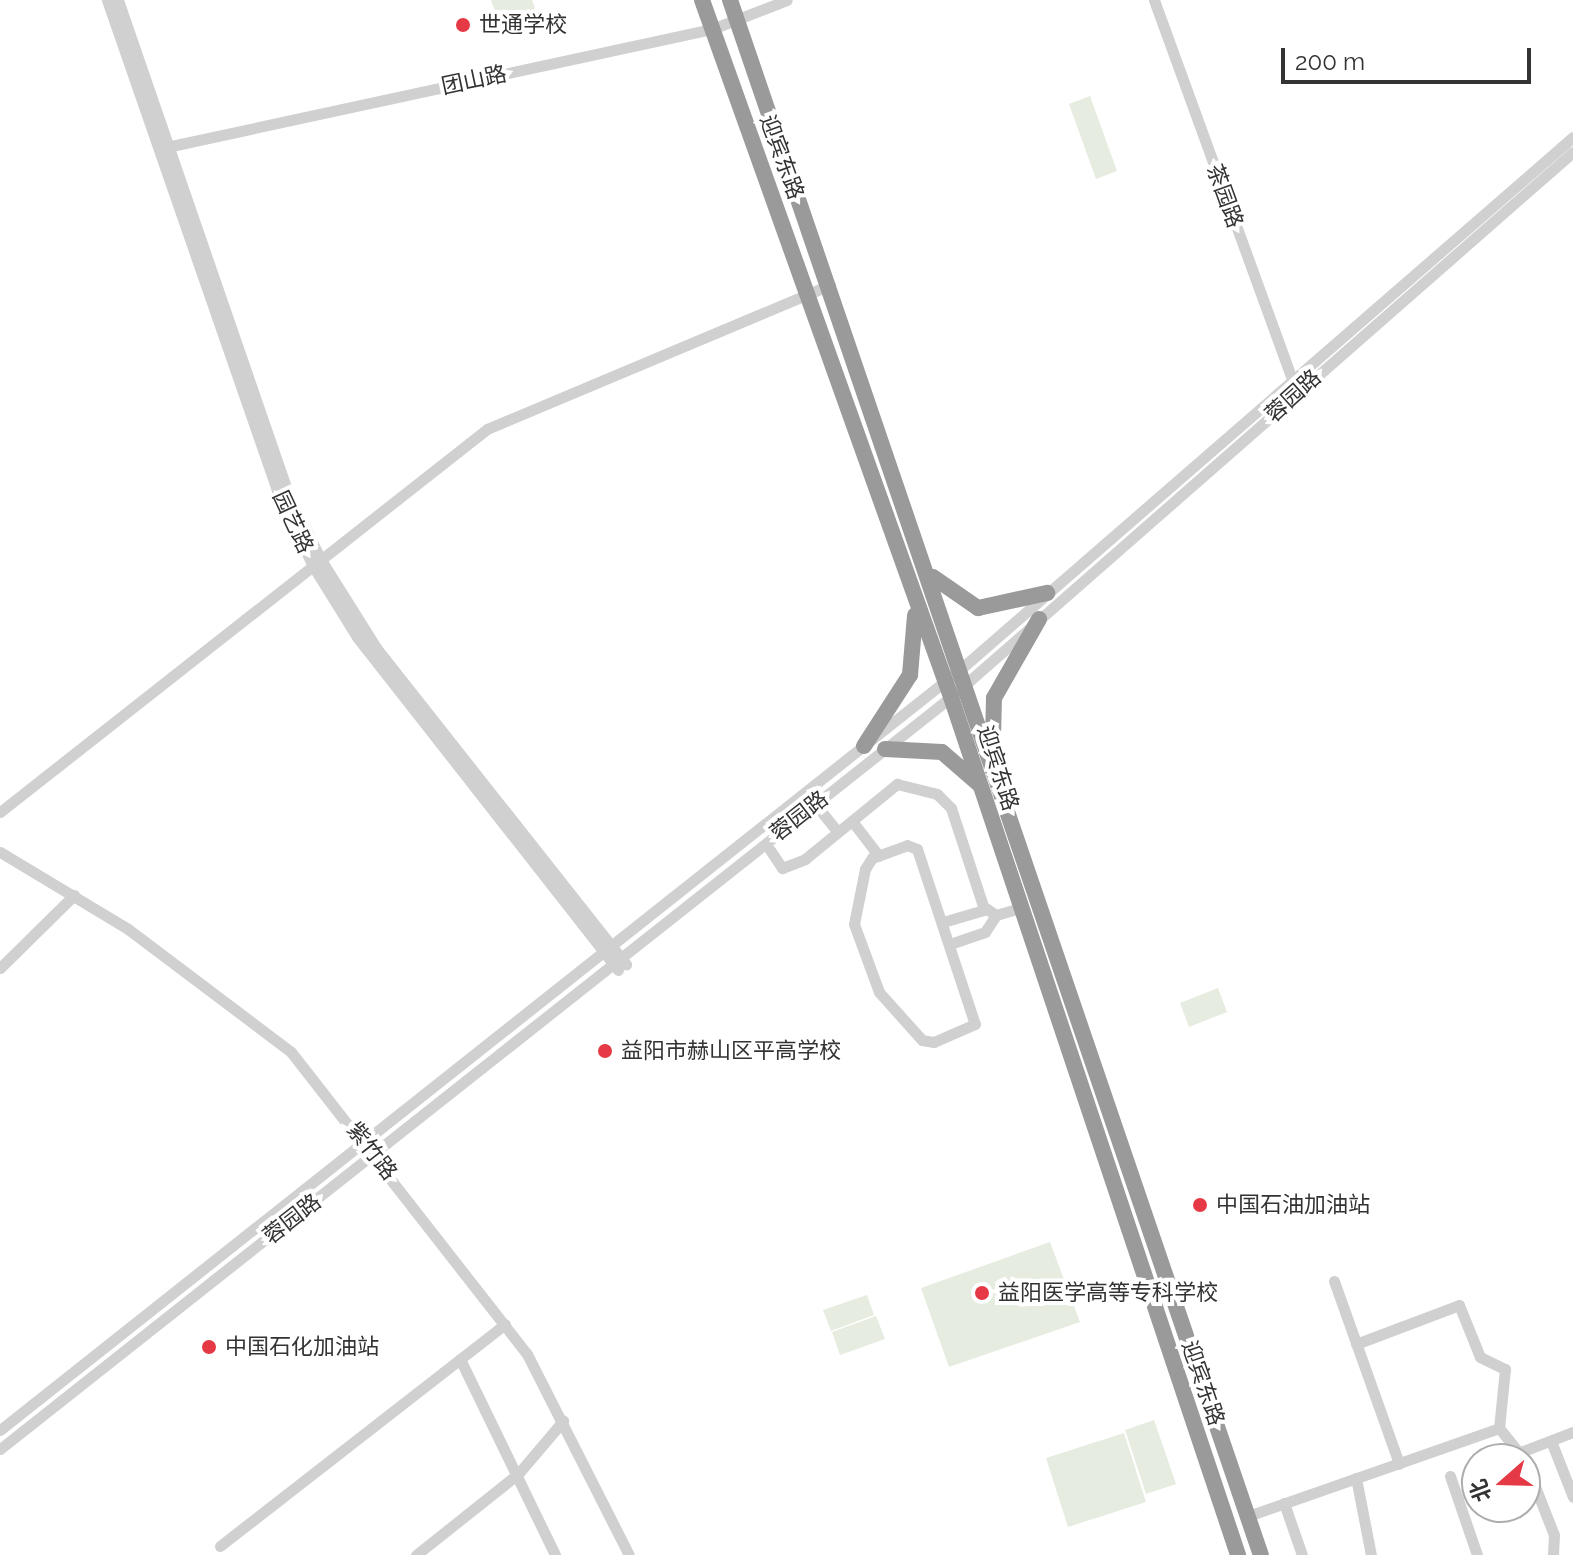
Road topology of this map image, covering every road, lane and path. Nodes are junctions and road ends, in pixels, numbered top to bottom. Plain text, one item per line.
1 (107, 0) edge
2 (118, 0) edge
3 (702, 0) edge
4 (730, 0) edge
5 (787, 0) edge
6 (1154, 0) edge
7 (736, 18) junction
8 (712, 29) junction
9 (1573, 137) edge
10 (163, 148) junction
11 (1573, 152) edge
12 (830, 285) junction
13 (807, 293) junction
14 (1290, 380) junction
15 (1299, 391) junction
16 (317, 563) junction
17 (931, 574) junction
18 (911, 587) junction
19 (1047, 593) junction
20 (1039, 619) junction
21 (966, 674) junction
22 (945, 680) junction
23 (951, 697) junction
24 (864, 746) junction
25 (885, 749) junction
26 (992, 751) junction
27 (979, 784) junction
28 (1007, 795) junction
29 (985, 802) junction
30 (820, 810) dead end
31 (0, 812) edge
32 (852, 821) junction
33 (838, 832) junction
34 (770, 850) dead end
35 (0, 852) edge
36 (879, 856) junction
37 (74, 895) junction
38 (1021, 908) junction
39 (984, 909) junction
40 (996, 915) junction
41 (943, 922) junction
42 (950, 944) junction
43 (615, 959) junction
44 (0, 968) edge
45 (365, 1140) junction
46 (375, 1153) junction
47 (1131, 1165) junction
48 (1110, 1173) junction
49 (1334, 1281) dead end
50 (505, 1324) junction
51 (1356, 1344) junction
52 (460, 1359) junction
53 (563, 1421) junction
54 (1499, 1428) junction
55 (0, 1430) edge
56 (1573, 1432) edge
57 (1551, 1441) junction
58 (1512, 1443) edge
59 (1541, 1447) edge
60 (0, 1449) edge
61 (1399, 1464) junction
62 (518, 1474) junction
63 (1450, 1476) dead end
64 (1356, 1478) junction
65 (1573, 1497) edge
66 (1541, 1501) edge
67 (1284, 1503) junction
68 (1248, 1516) junction
69 (220, 1546) dead end
70 (416, 1555) edge
71 (555, 1555) edge
72 (629, 1555) edge
73 (1238, 1555) edge
74 (1261, 1555) edge
75 (1302, 1555) edge
76 (1371, 1555) edge
77 (1477, 1555) edge
78 (1553, 1555) edge

1 - 10 street, 园艺路
2 - 10 street, 园艺路
3 - 8 highway, 迎宾东路
4 - 7 highway, 迎宾东路
5 - 7 street, 团山路
6 - 14 street, 茶园路
7 - 8 street, 团山路
7 - 12 highway, 迎宾东路
8 - 10 street, 团山路
8 - 13 highway, 迎宾东路
9 - 14 street, 蓉园路
10 - 16 street, 园艺路
11 - 15 street, 蓉园路
12 - 13 street
12 - 17 highway, 迎宾东路
13 - 16 street
13 - 18 highway, 迎宾东路
14 - 15 street, 茶园路
14 - 19 street, 蓉园路
15 - 20 street, 蓉园路
16 - 31 street
16 - 43 street, 园艺路
17 - 18 highway
17 - 19 highway
17 - 21 highway, 迎宾东路
18 - 22 highway, 迎宾东路
18 - 24 highway
19 - 21 street, 蓉园路
20 - 21 street, 蓉园路
20 - 26 highway
21 - 22 street, 蓉园路
21 - 23 street, 蓉园路
21 - 26 highway, 迎宾东路
22 - 23 highway, 迎宾东路
22 - 24 street, 蓉园路
23 - 25 street, 蓉园路
23 - 27 highway, 迎宾东路
24 - 43 street, 蓉园路
25 - 27 highway
25 - 43 street, 蓉园路
26 - 28 highway, 迎宾东路
27 - 29 highway, 迎宾东路
28 - 29 highway
28 - 47 highway, 迎宾东路
29 - 38 highway, 迎宾东路
30 - 33 street
32 - 33 street
32 - 36 street
32 - 39 street
33 - 34 street
35 - 37 street, 紫竹路
36 - 41 street
36 - 42 street
37 - 44 street
37 - 45 street, 紫竹路
38 - 40 street
38 - 48 highway, 迎宾东路
39 - 40 street
39 - 41 street
40 - 42 street
41 - 42 street
43 - 45 street, 蓉园路
43 - 46 street, 蓉园路
45 - 46 street, 紫竹路
45 - 55 street, 蓉园路
46 - 50 street, 紫竹路
46 - 60 street, 蓉园路
47 - 48 highway
47 - 68 highway, 迎宾东路
48 - 73 highway, 迎宾东路
49 - 51 street
50 - 52 street
50 - 53 street, 紫竹路
51 - 54 street
51 - 61 street
52 - 62 street
52 - 69 street
53 - 62 street
53 - 72 street, 紫竹路
54 - 58 street
54 - 61 street
56 - 57 street
57 - 59 street
57 - 65 street
61 - 64 street
62 - 70 street
62 - 71 street
63 - 77 street
64 - 67 street
64 - 76 street
66 - 78 street
67 - 68 street
67 - 75 street
68 - 74 highway, 迎宾东路

